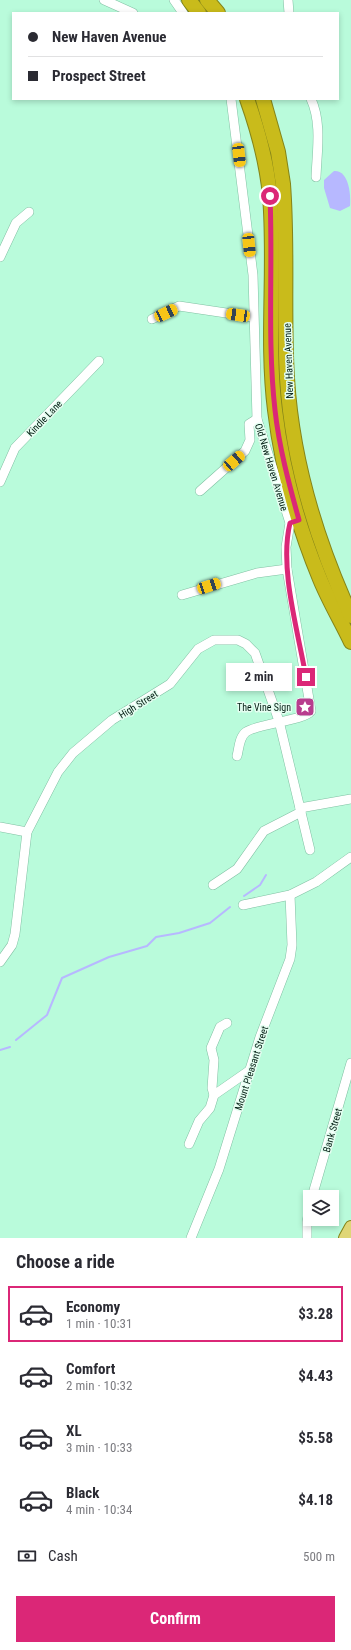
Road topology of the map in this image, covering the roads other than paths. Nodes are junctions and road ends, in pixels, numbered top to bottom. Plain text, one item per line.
1 (104, 0) edge
2 (174, 0) edge
3 (189, 0) edge
4 (207, 0) edge
5 (288, 0) edge
6 (132, 12) edge
7 (182, 12) edge
8 (198, 12) edge
9 (217, 12) edge
10 (289, 12) edge
11 (231, 100) edge
12 (247, 100) edge
13 (263, 100) edge
14 (311, 100) edge
15 (316, 177) dead end
16 (29, 212) dead end
17 (278, 237) junction
18 (0, 257) edge
19 (253, 317) junction
20 (152, 319) dead end
21 (99, 361) dead end
22 (257, 419) junction
23 (0, 482) edge
24 (200, 491) dead end
25 (313, 516) junction
26 (295, 521) junction
27 (287, 569) junction
28 (182, 595) dead end
29 (351, 616) edge
30 (351, 642) edge
31 (279, 721) junction
32 (237, 756) dead end
33 (351, 799) edge
34 (300, 810) junction
35 (0, 827) edge
36 (27, 832) junction
37 (310, 850) dead end
38 (351, 857) edge
39 (213, 885) dead end
40 (290, 895) junction
41 (243, 905) dead end
42 (0, 962) edge
43 (227, 1022) dead end
44 (351, 1063) edge
45 (250, 1070) junction
46 (214, 1095) junction
47 (189, 1144) dead end
48 (314, 1190) edge
49 (306, 1226) edge
50 (351, 1227) edge
51 (190, 1238) edge
52 (307, 1238) edge
53 (345, 1238) edge

1 - 6 street
2 - 7 street
3 - 8 highway
4 - 9 highway
5 - 10 street
11 - 19 street, Old New Haven Avenue
12 - 17 highway, New Haven Avenue
13 - 17 highway, New Haven Avenue
14 - 15 street
16 - 18 street
17 - 25 highway, New Haven Avenue
17 - 26 highway, New Haven Avenue
19 - 20 street
19 - 22 street, Old New Haven Avenue
21 - 23 street, Kindle Lane
22 - 24 street
22 - 26 street, Old New Haven Avenue
25 - 26 street
25 - 29 highway, New Haven Avenue
26 - 27 street
26 - 30 highway, New Haven Avenue
27 - 28 street
27 - 31 street
31 - 32 street
31 - 34 street, High Street
31 - 36 street, High Street
33 - 34 street
34 - 37 street, High Street
34 - 39 street
35 - 36 street
36 - 42 street, High Street
38 - 40 street
40 - 41 street
40 - 45 street, Mount Pleasant Street
43 - 46 street
44 - 48 street, Bank Street
45 - 46 street
45 - 51 street, Mount Pleasant Street
46 - 47 street
49 - 52 street
50 - 53 main road

